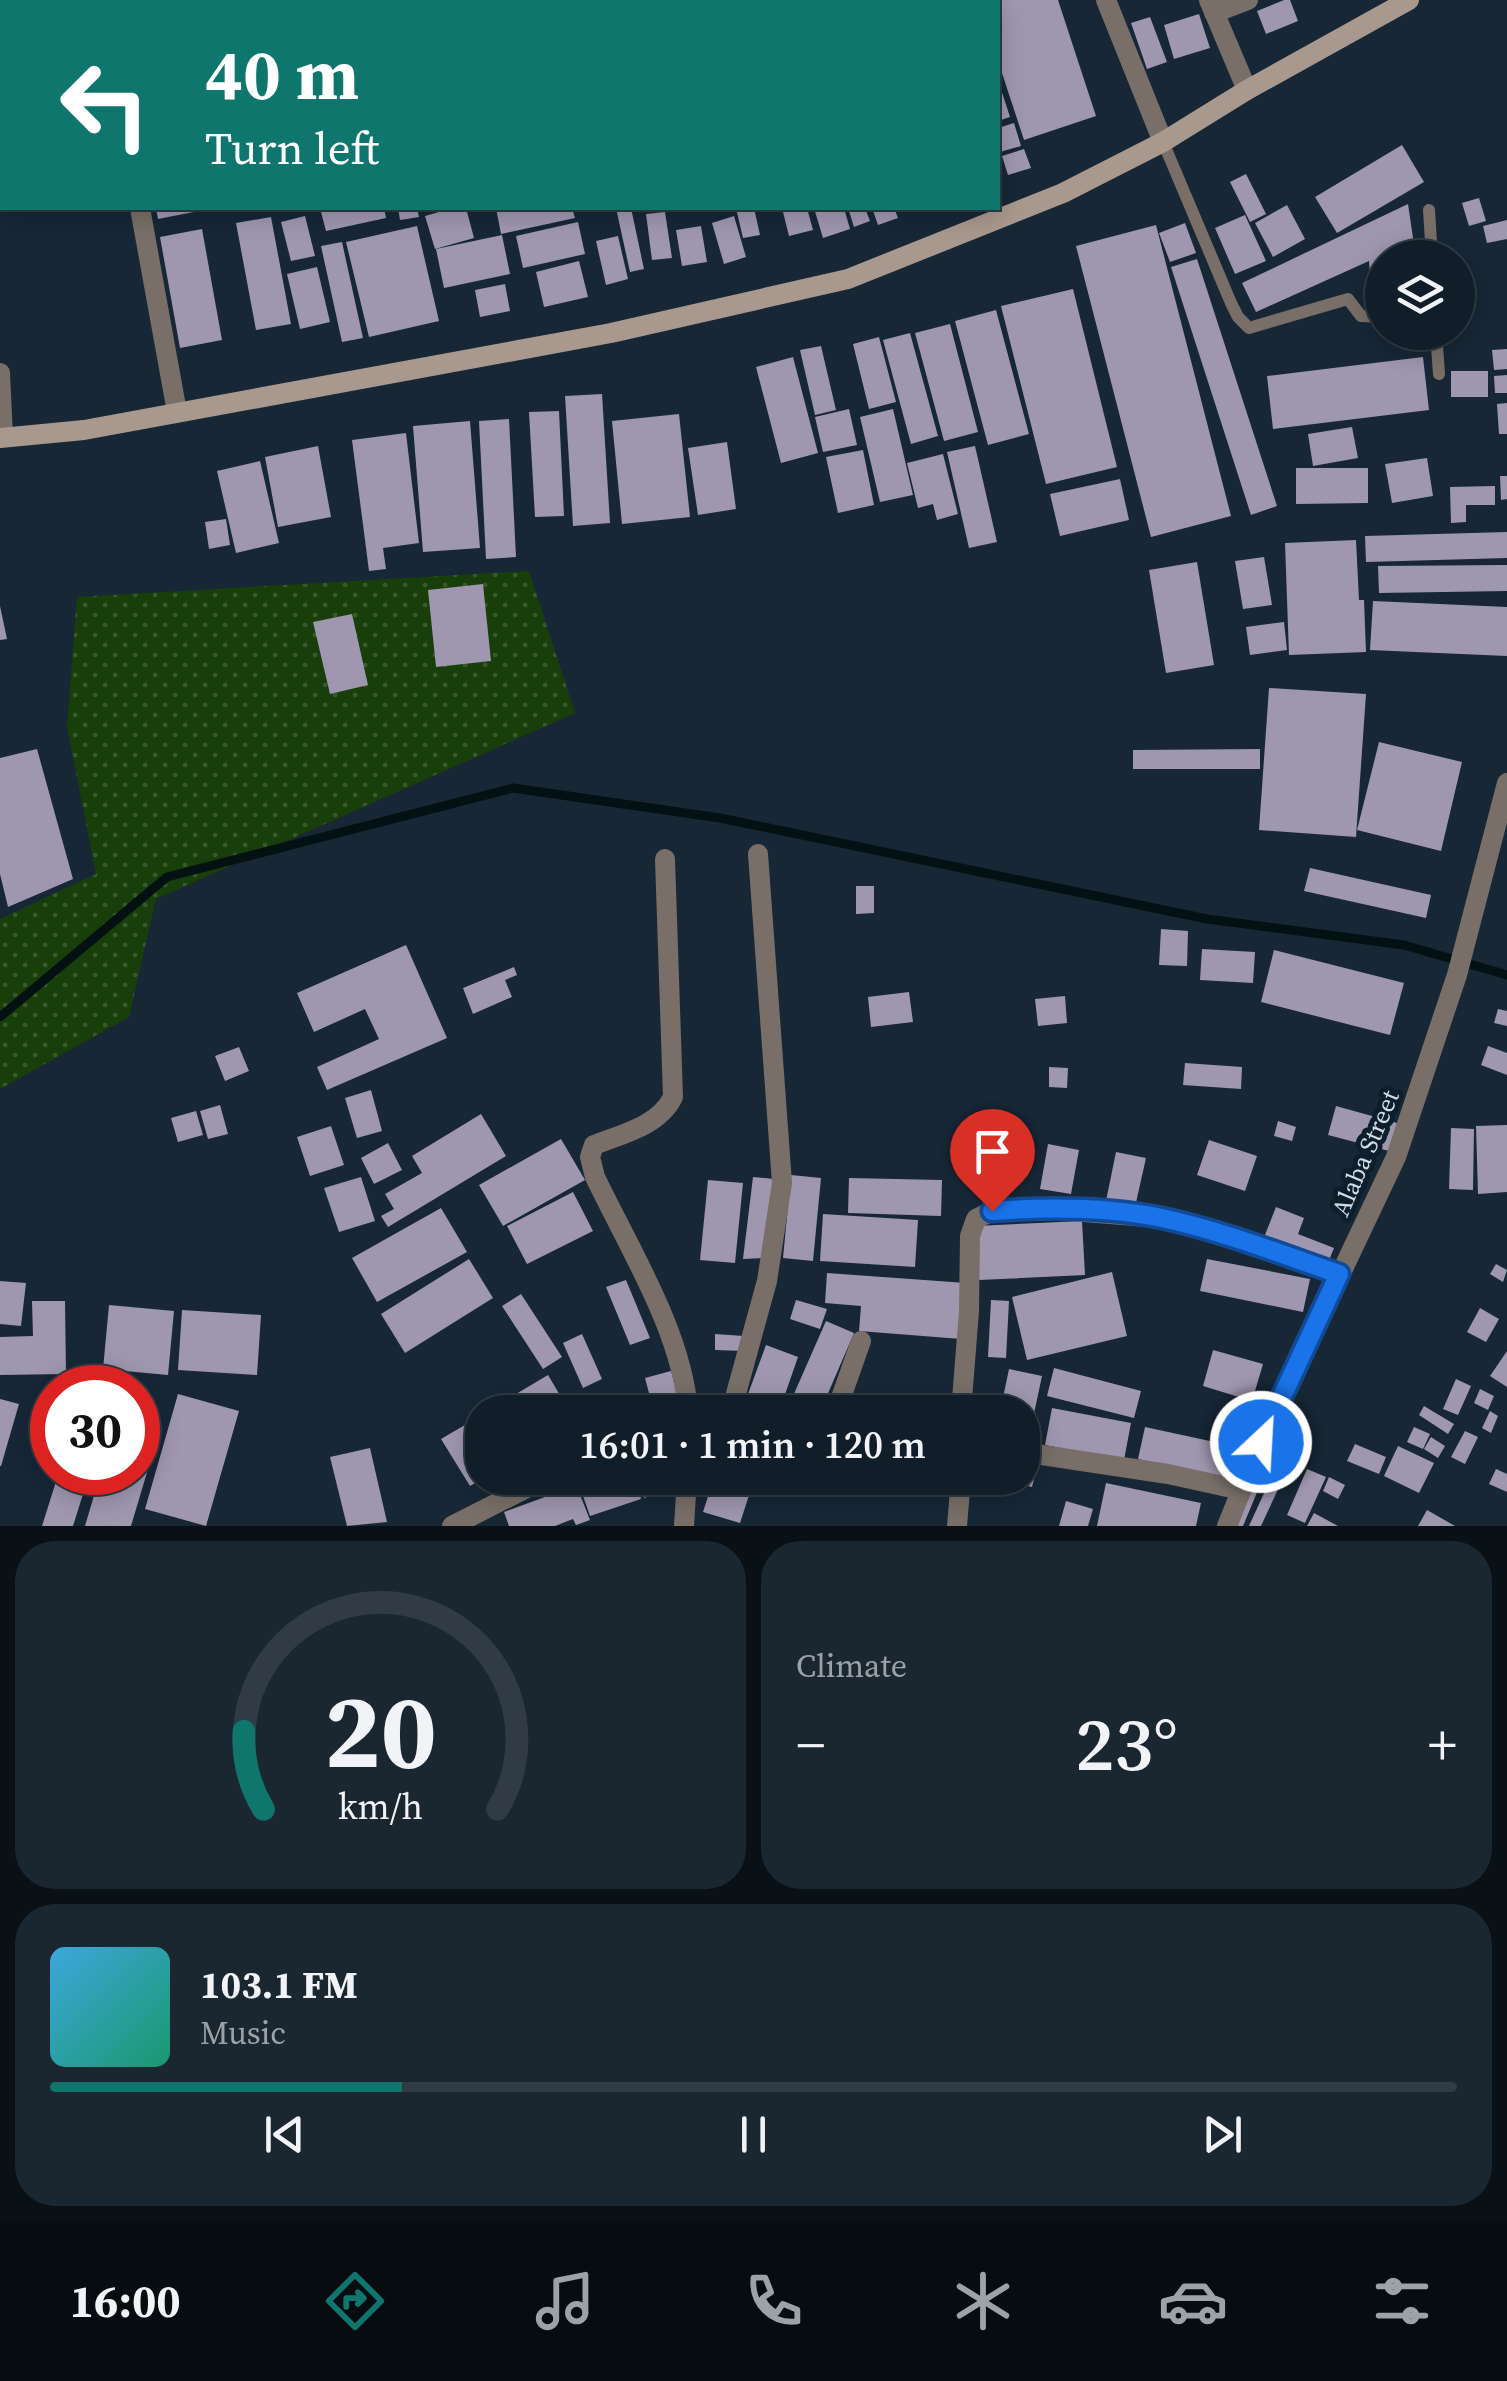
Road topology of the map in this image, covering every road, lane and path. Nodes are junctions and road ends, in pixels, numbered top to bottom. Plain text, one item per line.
1 (1106, 0) edge
2 (1248, 0) edge
3 (1410, 0) edge
4 (1212, 7) edge
5 (1247, 90) junction
6 (1162, 142) junction
7 (140, 210) edge
8 (1429, 210) dead end
9 (1431, 240) edge
10 (1365, 316) edge
11 (1437, 350) edge
12 (0, 373) edge
13 (1438, 374) dead end
14 (176, 412) junction
15 (9, 437) edge
16 (1507, 783) edge
17 (758, 854) dead end
18 (665, 859) dead end
19 (1339, 1274) junction
20 (861, 1341) dead end
21 (687, 1395) edge
22 (736, 1395) edge
23 (842, 1395) edge
24 (963, 1395) edge
25 (1040, 1455) edge
26 (1241, 1490) junction
27 (513, 1495) edge
28 (685, 1495) edge
29 (960, 1495) edge
30 (452, 1526) edge
31 (684, 1526) edge
32 (957, 1526) edge
33 (1227, 1526) edge

1 - 6 street
2 - 4 street
3 - 5 main road
4 - 5 street
5 - 6 main road
6 - 10 lane
6 - 14 main road
7 - 14 street
8 - 9 lane
11 - 13 lane
12 - 15 street
14 - 15 main road
16 - 19 street, Alaba Street
17 - 22 street
18 - 21 street
19 - 24 street
19 - 26 street, Alaba Street
20 - 23 street
25 - 26 street
26 - 33 street, Alaba Street
27 - 30 street
28 - 31 street
29 - 32 street

